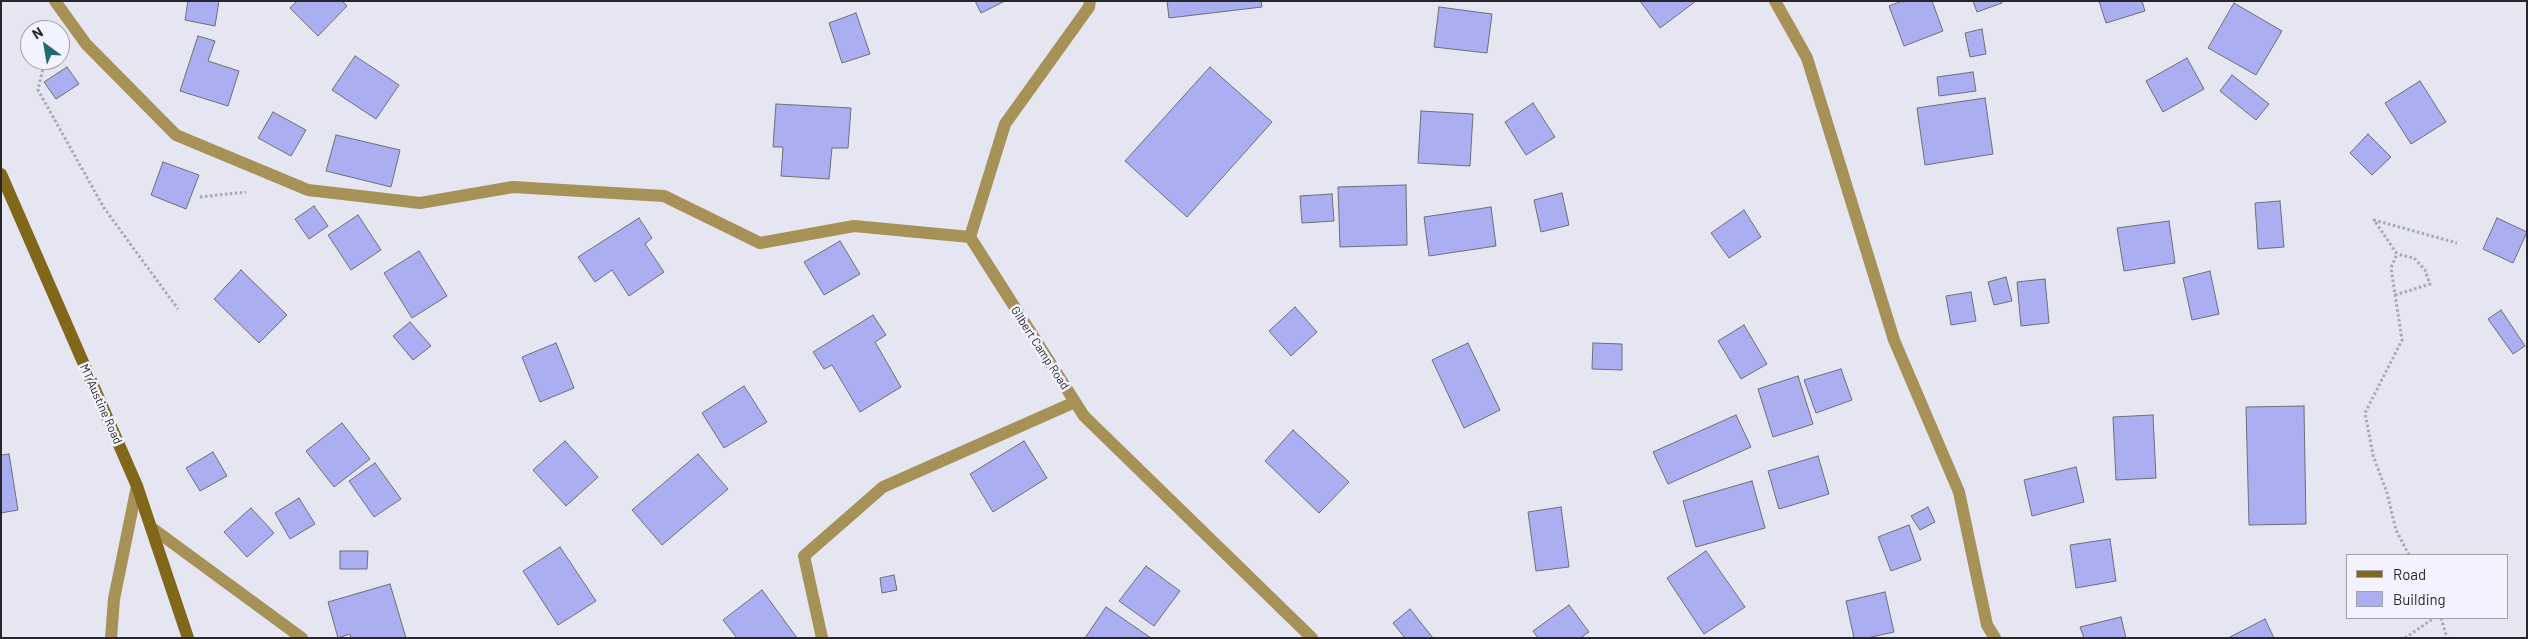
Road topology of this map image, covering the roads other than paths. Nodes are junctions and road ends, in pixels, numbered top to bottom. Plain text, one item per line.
1 (56, 1) edge
2 (1090, 1) edge
3 (1774, 1) edge
4 (1, 174) edge
5 (970, 237) junction
6 (1075, 402) junction
7 (137, 486) junction
8 (152, 528) junction
9 (111, 638) edge
10 (188, 638) edge
11 (302, 638) edge
12 (822, 638) edge
13 (1312, 638) edge
14 (1995, 638) edge

1 - 5 street
2 - 5 street
3 - 14 street
4 - 7 street, MT Austine Road
5 - 6 street, Gilbert Camp Road
6 - 12 street
6 - 13 street, Gilbert Camp Road
7 - 8 street, MT Austine Road
7 - 9 street
8 - 10 street, MT Austine Road
8 - 11 street

